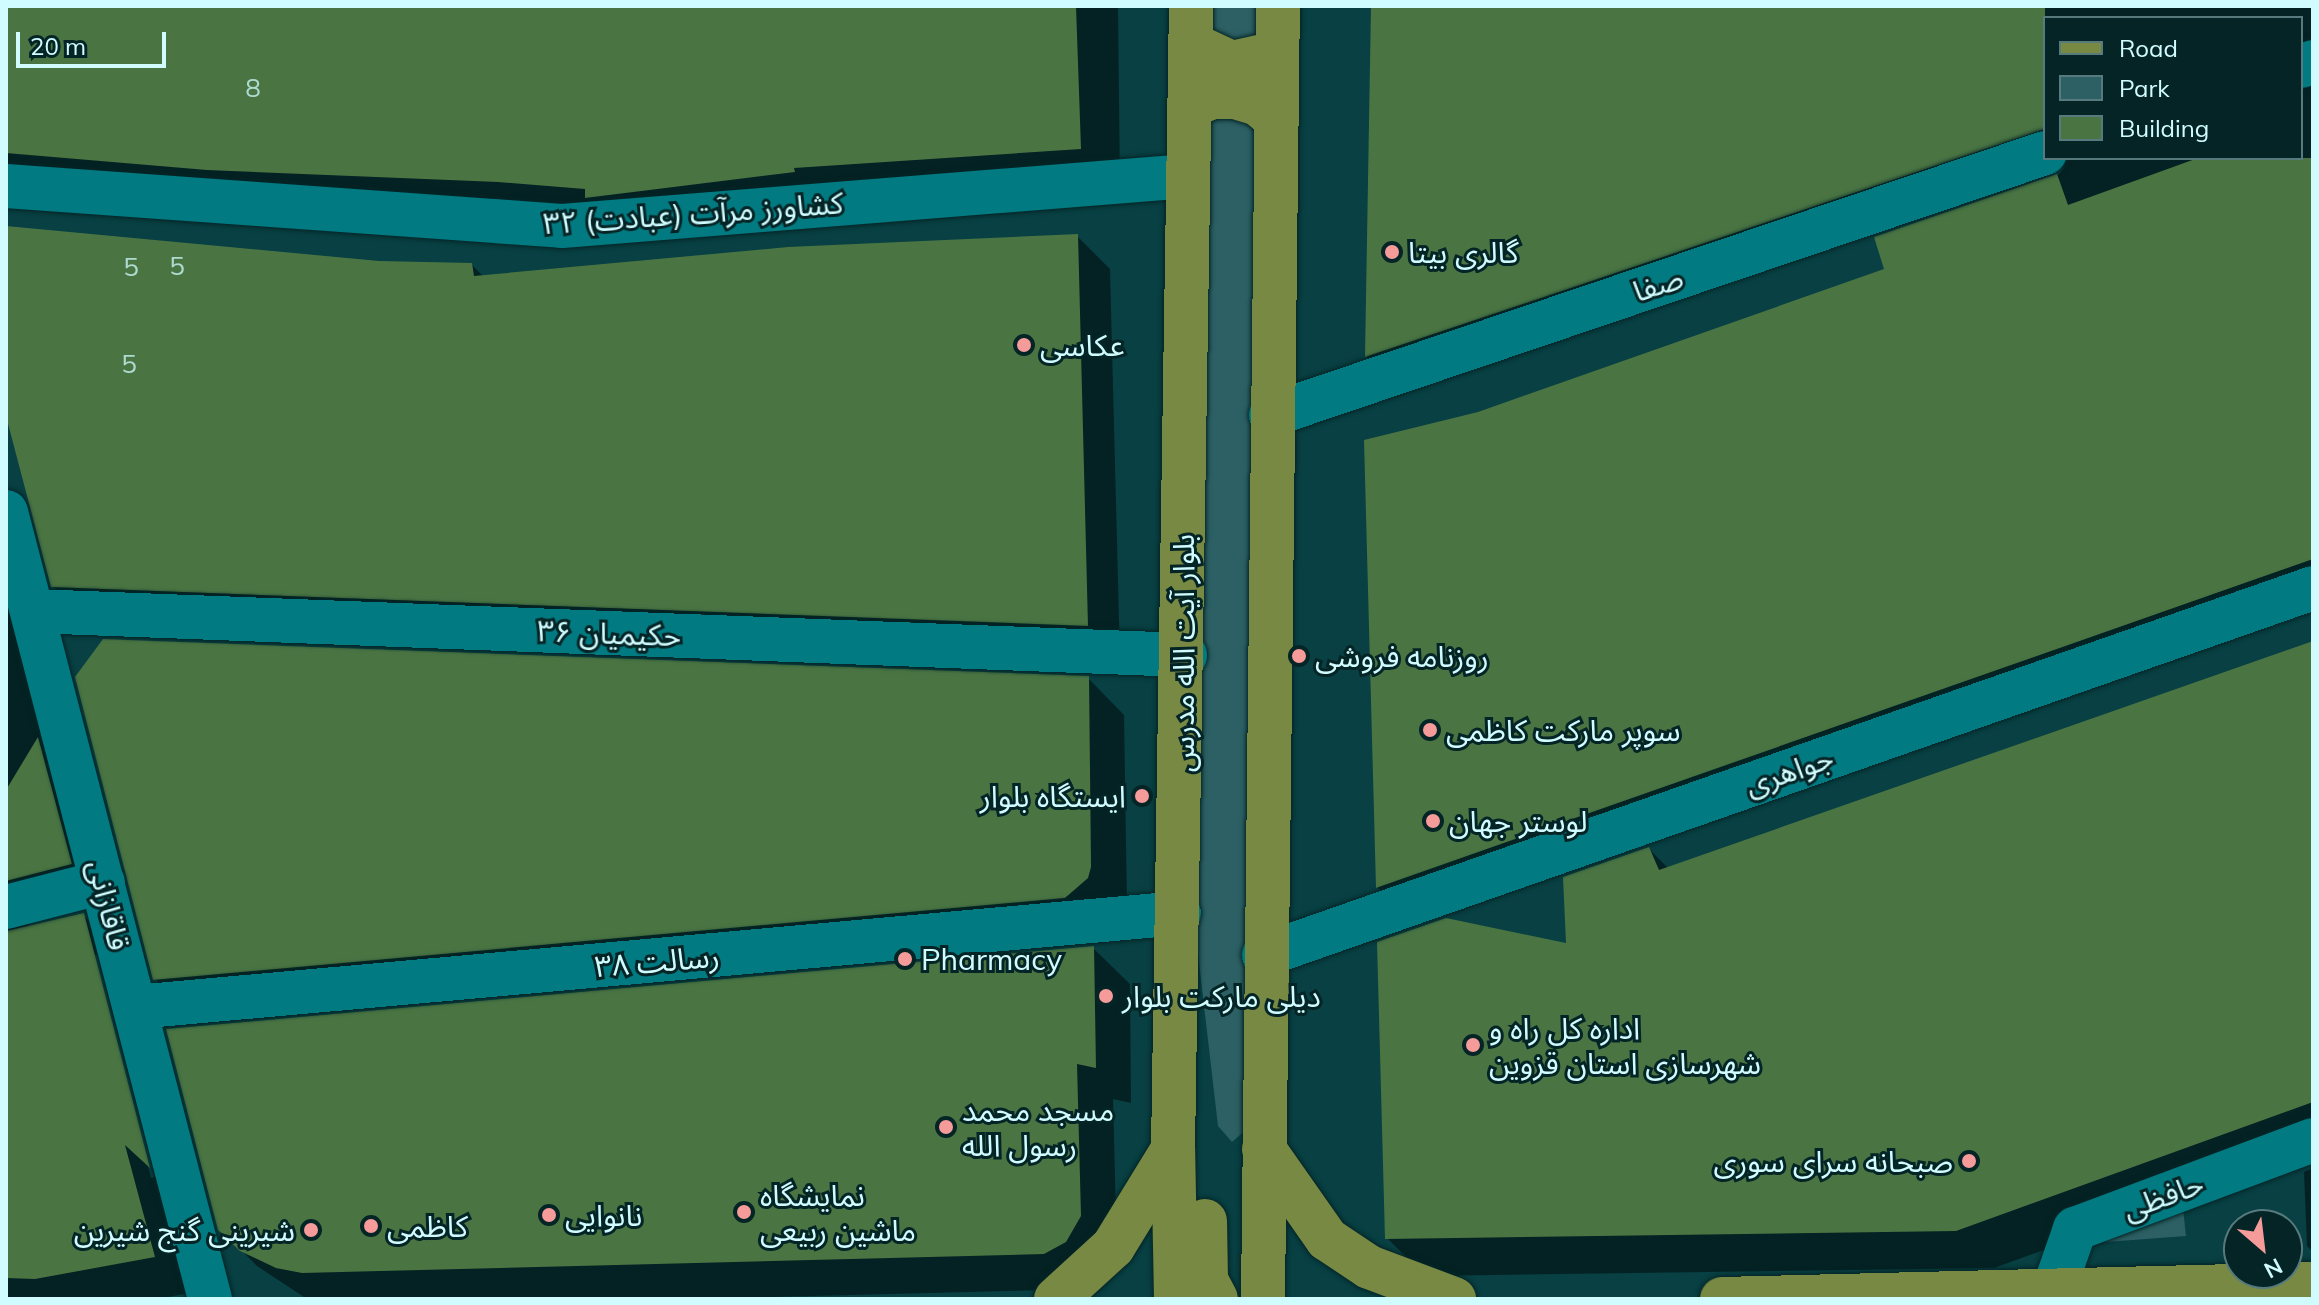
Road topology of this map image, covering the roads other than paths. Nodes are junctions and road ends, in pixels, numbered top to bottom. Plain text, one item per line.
1 (1278, 6) edge
2 (1191, 25) edge
3 (1277, 53) junction
4 (1190, 106) junction
5 (1276, 119) junction
6 (2043, 154) edge
7 (1188, 176) junction
8 (6, 186) edge
9 (1271, 415) junction
10 (7, 522) edge
11 (2313, 588) edge
12 (33, 611) junction
13 (1185, 655) junction
14 (1182, 816) junction
15 (103, 882) junction
16 (6, 907) edge
17 (1179, 913) junction
18 (1264, 955) junction
19 (135, 1007) junction
20 (2313, 1140) edge
21 (1173, 1149) junction
22 (1264, 1149) junction
23 (2313, 1284) edge
24 (1263, 1290) edge
25 (2053, 1292) junction
26 (1200, 1293) edge
27 (210, 1299) edge
28 (1056, 1299) edge
29 (1454, 1299) edge
30 (1722, 1299) edge

1 - 3 main road
2 - 3 main road
2 - 4 main road, بلوار آیت الله مدرس
3 - 5 main road
4 - 5 main road
4 - 7 main road, بلوار آیت الله مدرس
5 - 9 main road
6 - 9 street, صفا
7 - 8 street, ۳۲ کشاورز مرآت (عبادت)
7 - 13 main road, بلوار آیت الله مدرس
9 - 18 main road
10 - 12 street, قاقازانی
11 - 18 street, جواهری
12 - 13 street, ۳۶ حکیمیان
12 - 15 street, قاقازانی
13 - 14 main road, بلوار آیت الله مدرس
14 - 17 main road, بلوار آیت الله مدرس
14 - 26 main road
15 - 16 street
15 - 19 street, قاقازانی
17 - 19 street, ۳۸ رسالت
17 - 21 main road, بلوار آیت الله مدرس
18 - 22 main road
19 - 27 street, قاقازانی
20 - 25 street, حافظی
21 - 26 main road, بلوار آیت الله مدرس
21 - 28 main road
22 - 24 main road
22 - 29 main road
23 - 25 main road
24 - 26 main road
25 - 30 main road

